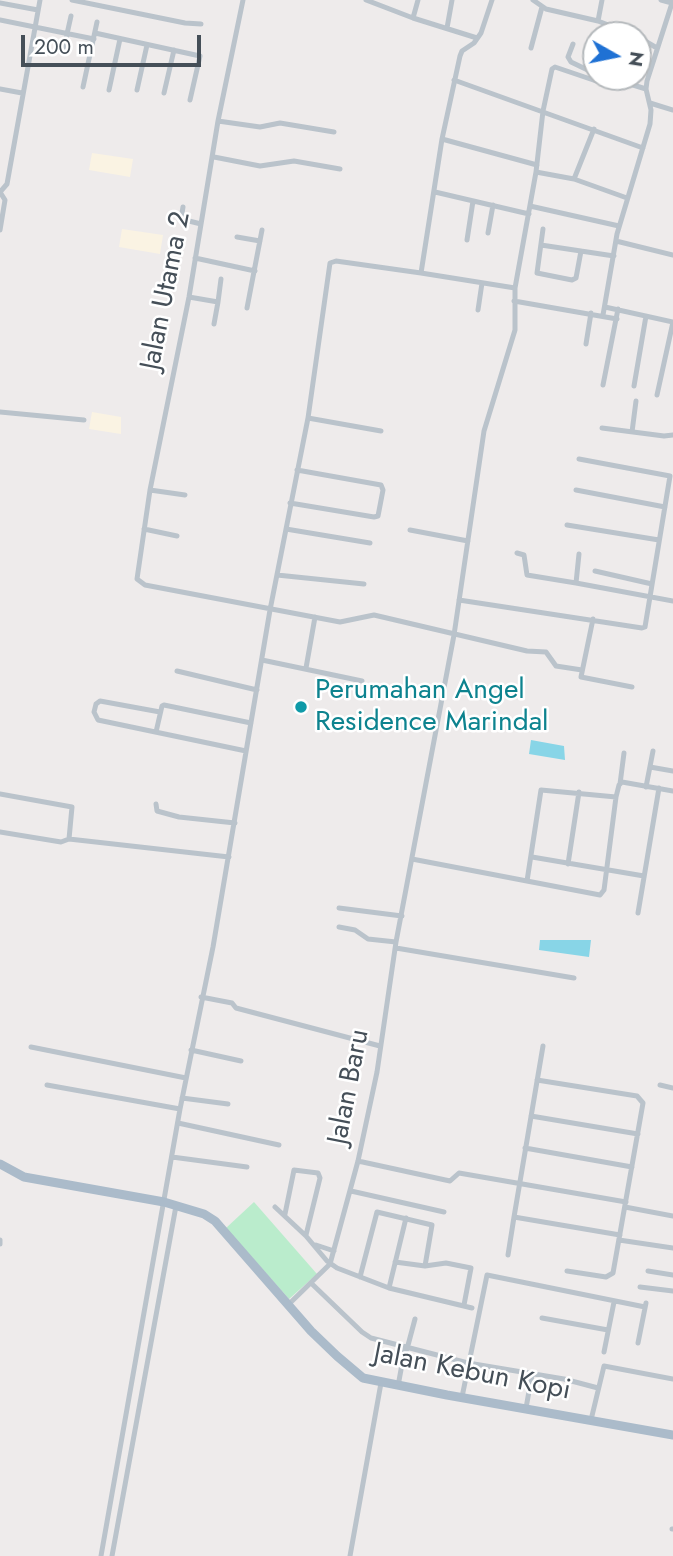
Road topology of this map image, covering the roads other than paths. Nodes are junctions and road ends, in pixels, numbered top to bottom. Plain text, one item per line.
1 (40, 0) edge
2 (72, 0) edge
3 (243, 0) edge
4 (366, 0) edge
5 (418, 0) edge
6 (452, 0) edge
7 (492, 0) edge
8 (533, 0) edge
9 (602, 0) edge
10 (662, 0) edge
11 (673, 2) edge
12 (0, 3) edge
13 (542, 7) junction
14 (38, 10) junction
15 (71, 16) dead end
16 (581, 16) junction
17 (413, 18) junction
18 (0, 20) edge
19 (598, 21) joint
20 (97, 22) dead end
21 (201, 24) dead end
22 (35, 26) junction
23 (580, 27) dead end
24 (447, 28) junction
25 (68, 33) junction
26 (94, 36) junction
27 (477, 38) junction
28 (120, 39) junction
29 (147, 44) junction
30 (573, 44) dead end
31 (652, 45) edge
32 (531, 48) dead end
33 (657, 48) junction
34 (174, 50) junction
35 (63, 52) dead end
36 (582, 67) edge
37 (652, 67) edge
38 (582, 76) edge
39 (454, 80) junction
40 (83, 87) dead end
41 (0, 89) edge
42 (109, 90) dead end
43 (137, 90) dead end
44 (647, 91) edge
45 (22, 93) junction
46 (164, 93) dead end
47 (190, 100) dead end
48 (650, 103) junction
49 (673, 110) edge
50 (543, 111) junction
51 (218, 121) junction
52 (594, 129) junction
53 (334, 132) dead end
54 (442, 139) junction
55 (643, 148) junction
56 (214, 157) junction
57 (537, 168) junction
58 (0, 169) edge
59 (340, 169) dead end
60 (9, 170) junction
61 (575, 179) junction
62 (0, 192) edge
63 (435, 192) junction
64 (627, 198) junction
65 (473, 201) junction
66 (493, 205) junction
67 (530, 206) junction
68 (183, 207) dead end
69 (529, 214) junction
70 (201, 224) junction
71 (0, 226) edge
72 (619, 226) junction
73 (543, 229) dead end
74 (262, 230) dead end
75 (488, 233) dead end
76 (236, 237) dead end
77 (467, 240) dead end
78 (260, 241) junction
79 (616, 241) junction
80 (541, 246) junction
81 (581, 251) junction
82 (673, 254) edge
83 (614, 256) junction
84 (195, 258) junction
85 (255, 271) junction
86 (421, 273) junction
87 (221, 279) dead end
88 (482, 283) junction
89 (515, 288) junction
90 (189, 296) junction
91 (514, 301) junction
92 (218, 302) junction
93 (605, 307) junction
94 (247, 308) dead end
95 (618, 309) junction
96 (478, 310) dead end
97 (591, 313) junction
98 (603, 315) junction
99 (646, 316) junction
100 (617, 318) junction
101 (214, 324) dead end
102 (586, 344) dead end
103 (603, 385) dead end
104 (634, 386) dead end
105 (657, 395) dead end
106 (636, 401) dead end
107 (0, 412) edge
108 (308, 418) junction
109 (84, 420) dead end
110 (602, 428) dead end
111 (381, 431) dead end
112 (632, 432) junction
113 (673, 436) edge
114 (579, 458) dead end
115 (298, 470) junction
116 (150, 490) junction
117 (576, 490) dead end
118 (185, 495) dead end
119 (290, 503) junction
120 (665, 507) junction
121 (568, 524) dead end
122 (144, 529) junction
123 (286, 529) junction
124 (410, 530) dead end
125 (177, 536) dead end
126 (659, 540) junction
127 (468, 541) junction
128 (370, 543) dead end
129 (517, 553) dead end
130 (579, 554) dead end
131 (595, 571) dead end
132 (276, 575) junction
133 (576, 583) junction
134 (364, 584) dead end
135 (652, 584) junction
136 (649, 598) junction
137 (459, 600) junction
138 (673, 601) edge
139 (270, 610) junction
140 (316, 617) junction
141 (593, 619) junction
142 (345, 622) junction
143 (344, 631) dead end
144 (454, 635) junction
145 (262, 660) junction
146 (306, 668) junction
147 (582, 670) junction
148 (177, 671) dead end
149 (362, 681) dead end
150 (632, 687) dead end
151 (257, 690) junction
152 (160, 712) junction
153 (251, 723) junction
154 (156, 732) junction
155 (246, 751) junction
156 (653, 751) dead end
157 (624, 752) dead end
158 (650, 767) junction
159 (673, 771) edge
160 (620, 783) junction
161 (646, 787) junction
162 (659, 788) junction
163 (673, 791) edge
164 (579, 792) junction
165 (0, 794) edge
166 (616, 797) junction
167 (156, 804) dead end
168 (234, 823) junction
169 (0, 832) edge
170 (69, 839) junction
171 (532, 857) junction
172 (229, 858) junction
173 (412, 859) junction
174 (568, 864) junction
175 (607, 870) junction
176 (644, 876) junction
177 (527, 881) junction
178 (339, 908) dead end
179 (638, 913) dead end
180 (401, 916) junction
181 (339, 927) dead end
182 (396, 945) junction
183 (574, 978) dead end
184 (201, 997) junction
185 (380, 1046) junction
186 (543, 1046) dead end
187 (31, 1047) dead end
188 (191, 1050) junction
189 (241, 1061) dead end
190 (186, 1078) junction
191 (537, 1080) junction
192 (47, 1085) dead end
193 (660, 1085) dead end
194 (673, 1087) edge
195 (182, 1098) junction
196 (228, 1104) dead end
197 (180, 1109) junction
198 (531, 1116) junction
199 (178, 1123) junction
200 (638, 1133) junction
201 (279, 1145) dead end
202 (525, 1148) junction
203 (172, 1157) junction
204 (358, 1161) junction
205 (0, 1164) edge
206 (247, 1167) dead end
207 (632, 1167) junction
208 (519, 1183) junction
209 (351, 1191) junction
210 (164, 1202) junction
211 (626, 1205) junction
212 (176, 1206) junction
213 (275, 1207) dead end
214 (444, 1213) dead end
215 (285, 1214) junction
216 (673, 1216) edge
217 (514, 1217) junction
218 (406, 1218) junction
219 (306, 1236) junction
220 (620, 1237) junction
221 (313, 1244) junction
222 (673, 1248) edge
223 (334, 1251) junction
224 (508, 1255) dead end
225 (395, 1262) junction
226 (330, 1264) junction
227 (425, 1266) junction
228 (567, 1271) dead end
229 (648, 1271) dead end
230 (673, 1275) edge
231 (360, 1277) junction
232 (311, 1283) junction
233 (389, 1287) junction
234 (640, 1287) dead end
235 (673, 1291) edge
236 (614, 1301) junction
237 (288, 1305) junction
238 (464, 1305) junction
239 (472, 1308) dead end
240 (542, 1318) dead end
241 (415, 1319) dead end
242 (608, 1329) junction
243 (638, 1343) dead end
244 (406, 1349) junction
245 (604, 1352) dead end
246 (468, 1363) junction
247 (533, 1376) junction
248 (673, 1379) edge
249 (381, 1382) junction
250 (398, 1386) junction
251 (598, 1388) junction
252 (461, 1397) junction
253 (526, 1408) junction
254 (592, 1420) junction
255 (673, 1435) edge
256 (101, 1556) edge
257 (112, 1556) edge
258 (350, 1556) edge

1 - 14 street
2 - 21 street
3 - 51 street, Jalan Utama 2
4 - 17 street
5 - 17 street
6 - 24 street
7 - 27 street
8 - 13 street
9 - 19 street
10 - 11 street
11 - 33 street
12 - 14 street
13 - 16 street
13 - 32 street
14 - 22 street
15 - 25 street
16 - 19 street
16 - 23 street
17 - 24 street
18 - 22 street
20 - 26 street
22 - 25 street
22 - 45 street
24 - 27 street
25 - 26 street
25 - 35 street
26 - 28 street
26 - 40 street
27 - 39 street
28 - 29 street
28 - 42 street
29 - 34 street
29 - 43 street
30 - 36 street
31 - 33 street
33 - 37 street
34 - 46 street
34 - 47 street
38 - 50 street, Jalan Baru
39 - 50 street
39 - 54 street
41 - 45 street
44 - 48 street
45 - 60 street
48 - 49 street
48 - 55 street
50 - 52 street
50 - 57 street, Jalan Baru
51 - 53 street
51 - 56 street, Jalan Utama 2
52 - 55 street
52 - 61 street
54 - 57 street
54 - 63 street
55 - 64 street
56 - 59 street
56 - 70 street, Jalan Utama 2
57 - 61 street
57 - 67 street, Jalan Baru
58 - 60 street
60 - 62 street
61 - 64 street
62 - 71 street
63 - 65 street
63 - 86 street
64 - 72 street
65 - 66 street
65 - 77 street
66 - 69 street
66 - 75 street
67 - 69 street, Jalan Baru
67 - 72 street
68 - 70 street
69 - 89 street, Jalan Baru
70 - 84 street, Jalan Utama 2
72 - 79 street
73 - 80 street
74 - 78 street
76 - 78 street
78 - 85 street
79 - 82 street
79 - 83 street
80 - 81 street
80 - 81 street
81 - 83 street
83 - 93 street
84 - 85 street
84 - 90 street, Jalan Utama 2
85 - 94 street
86 - 88 street
86 - 108 street
87 - 92 street
88 - 89 street
88 - 96 street
89 - 91 street, Jalan Baru
90 - 92 street
90 - 116 street, Jalan Utama 2
91 - 97 street
91 - 127 street, Jalan Baru
92 - 101 street
93 - 95 street
93 - 98 street
95 - 99 street
95 - 100 street
97 - 98 street
97 - 102 street
98 - 100 street
99 - 104 street
99 - 105 street
100 - 103 street
106 - 112 street
107 - 109 street
108 - 111 street
108 - 115 street
110 - 112 street
112 - 113 street
114 - 120 street
115 - 119 street
115 - 119 street
116 - 118 street
116 - 122 street, Jalan Utama 2
117 - 120 street
119 - 123 street
120 - 126 street
121 - 126 street
122 - 125 street
122 - 139 street, Jalan Utama 2
123 - 128 street
123 - 132 street
124 - 127 street
126 - 135 street
127 - 137 street, Jalan Baru
129 - 133 street
130 - 133 street
131 - 135 street
132 - 134 street
132 - 139 street
133 - 136 street
135 - 136 street
136 - 138 street
136 - 141 street
137 - 141 street
137 - 144 street, Jalan Baru
139 - 140 street
139 - 145 street
140 - 142 street
140 - 146 street
141 - 147 street
142 - 143 street
142 - 144 street
144 - 147 street
144 - 173 street, Jalan Baru
145 - 146 street
145 - 151 street
146 - 149 street
147 - 150 street
148 - 151 street
151 - 153 street
152 - 153 street
152 - 154 street
152 - 154 street
153 - 155 street
154 - 155 street
155 - 168 street
156 - 158 street
157 - 160 street
158 - 159 street
158 - 161 street
160 - 161 street
160 - 166 street
161 - 162 street
162 - 163 street
162 - 176 street
164 - 166 street
164 - 171 street
164 - 174 street
165 - 170 street
166 - 175 street
167 - 168 street
168 - 172 street
169 - 170 street
170 - 172 street
171 - 174 street
171 - 177 street
172 - 184 street
173 - 177 street
173 - 180 street, Jalan Baru
174 - 175 street
175 - 176 street
175 - 177 street
176 - 179 street
178 - 180 street
180 - 182 street, Jalan Baru
181 - 182 street
182 - 183 street
182 - 185 street, Jalan Baru
184 - 185 street
184 - 188 street
185 - 204 street, Jalan Baru
186 - 191 street
187 - 190 street
188 - 189 street
188 - 190 street
190 - 195 street
191 - 198 street
191 - 200 street
192 - 197 street
193 - 194 street
195 - 196 street
195 - 197 street
197 - 199 street
198 - 200 street
198 - 202 street
199 - 201 street
199 - 203 street
200 - 207 street
202 - 207 street
202 - 208 street
203 - 206 street
203 - 210 street
204 - 208 street
204 - 209 street, Jalan Baru
205 - 210 main road, Jalan Kebun Kopi
207 - 211 street
208 - 211 street
208 - 217 street
209 - 214 street
209 - 223 street, Jalan Baru
210 - 212 main road, Jalan Kebun Kopi
210 - 256 street
211 - 216 street
211 - 220 street
212 - 237 main road, Jalan Kebun Kopi
212 - 257 street
213 - 215 street
215 - 219 street
215 - 219 street
217 - 220 street
217 - 224 street
218 - 225 street
218 - 227 street
218 - 231 street
219 - 221 street
220 - 222 street
220 - 228 street
221 - 223 street
221 - 226 street
223 - 226 street, Jalan Baru
225 - 227 street
225 - 233 street
226 - 231 street
226 - 232 street, Jalan Baru
227 - 238 street
229 - 230 street
231 - 233 street
232 - 237 street, Jalan Baru
232 - 244 street
233 - 238 street
234 - 235 street
236 - 242 street
236 - 243 street
236 - 246 street
237 - 249 main road, Jalan Kebun Kopi
238 - 239 street
240 - 242 street
241 - 244 street
242 - 245 street
244 - 246 street
244 - 250 street
246 - 247 street
246 - 252 street
247 - 251 street
247 - 253 street
248 - 251 street
249 - 250 main road, Jalan Kebun Kopi
249 - 258 street
250 - 252 main road, Jalan Kebun Kopi
251 - 254 street
252 - 253 main road, Jalan Kebun Kopi
253 - 254 main road, Jalan Kebun Kopi
254 - 255 main road, Jalan Kebun Kopi

